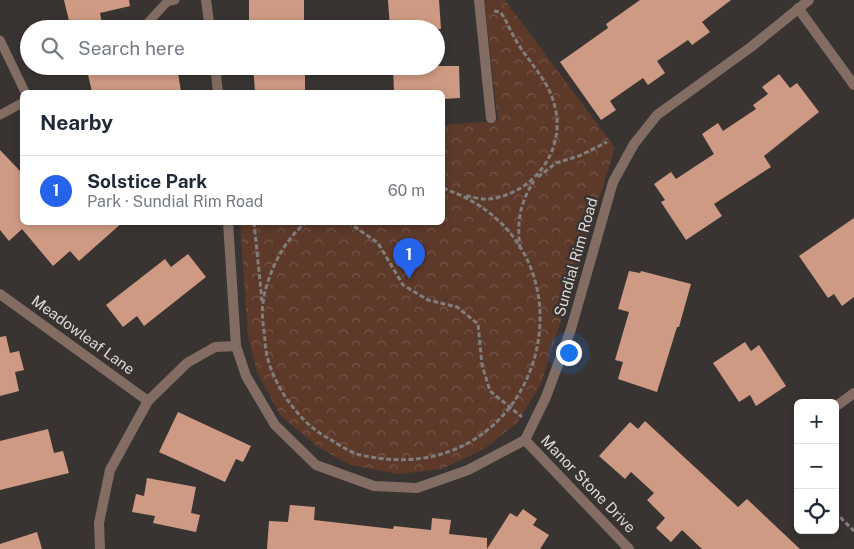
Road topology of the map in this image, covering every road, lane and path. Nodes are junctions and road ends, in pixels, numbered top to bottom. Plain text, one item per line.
1 (206, 0) edge
2 (809, 0) edge
3 (169, 1) edge
4 (479, 5) edge
5 (798, 8) junction
6 (151, 20) edge
7 (209, 20) edge
8 (0, 40) edge
9 (216, 75) edge
10 (854, 85) edge
11 (25, 90) edge
12 (218, 90) edge
13 (20, 103) edge
14 (0, 115) edge
15 (491, 118) dead end
16 (607, 142) dead end
17 (535, 179) junction
18 (445, 189) edge
19 (466, 196) junction
20 (228, 225) edge
21 (254, 225) edge
22 (304, 225) edge
23 (352, 225) edge
24 (520, 249) junction
25 (0, 294) edge
26 (263, 303) junction
27 (236, 346) junction
28 (854, 394) edge
29 (148, 401) junction
30 (839, 404) edge
31 (510, 408) junction
32 (533, 425) junction
33 (525, 440) junction
34 (839, 516) edge
35 (854, 531) edge
36 (100, 549) edge
37 (629, 549) edge

1 - 7 street
2 - 5 street, Sundial Rim Road
3 - 6 lane
4 - 15 street
4 - 17 path
5 - 10 street
5 - 32 street, Sundial Rim Road
8 - 11 lane
9 - 12 street
13 - 14 lane
16 - 17 path
17 - 19 path
17 - 24 path
18 - 19 path
19 - 24 path
20 - 27 street
21 - 26 path
22 - 26 path
23 - 31 path
24 - 31 path
25 - 29 street, Meadowleaf Lane
26 - 31 path
27 - 29 street
27 - 33 street
28 - 30 street
29 - 36 street
31 - 32 path
32 - 33 street, Sundial Rim Road
33 - 37 street, Manor Stone Drive
34 - 35 path

